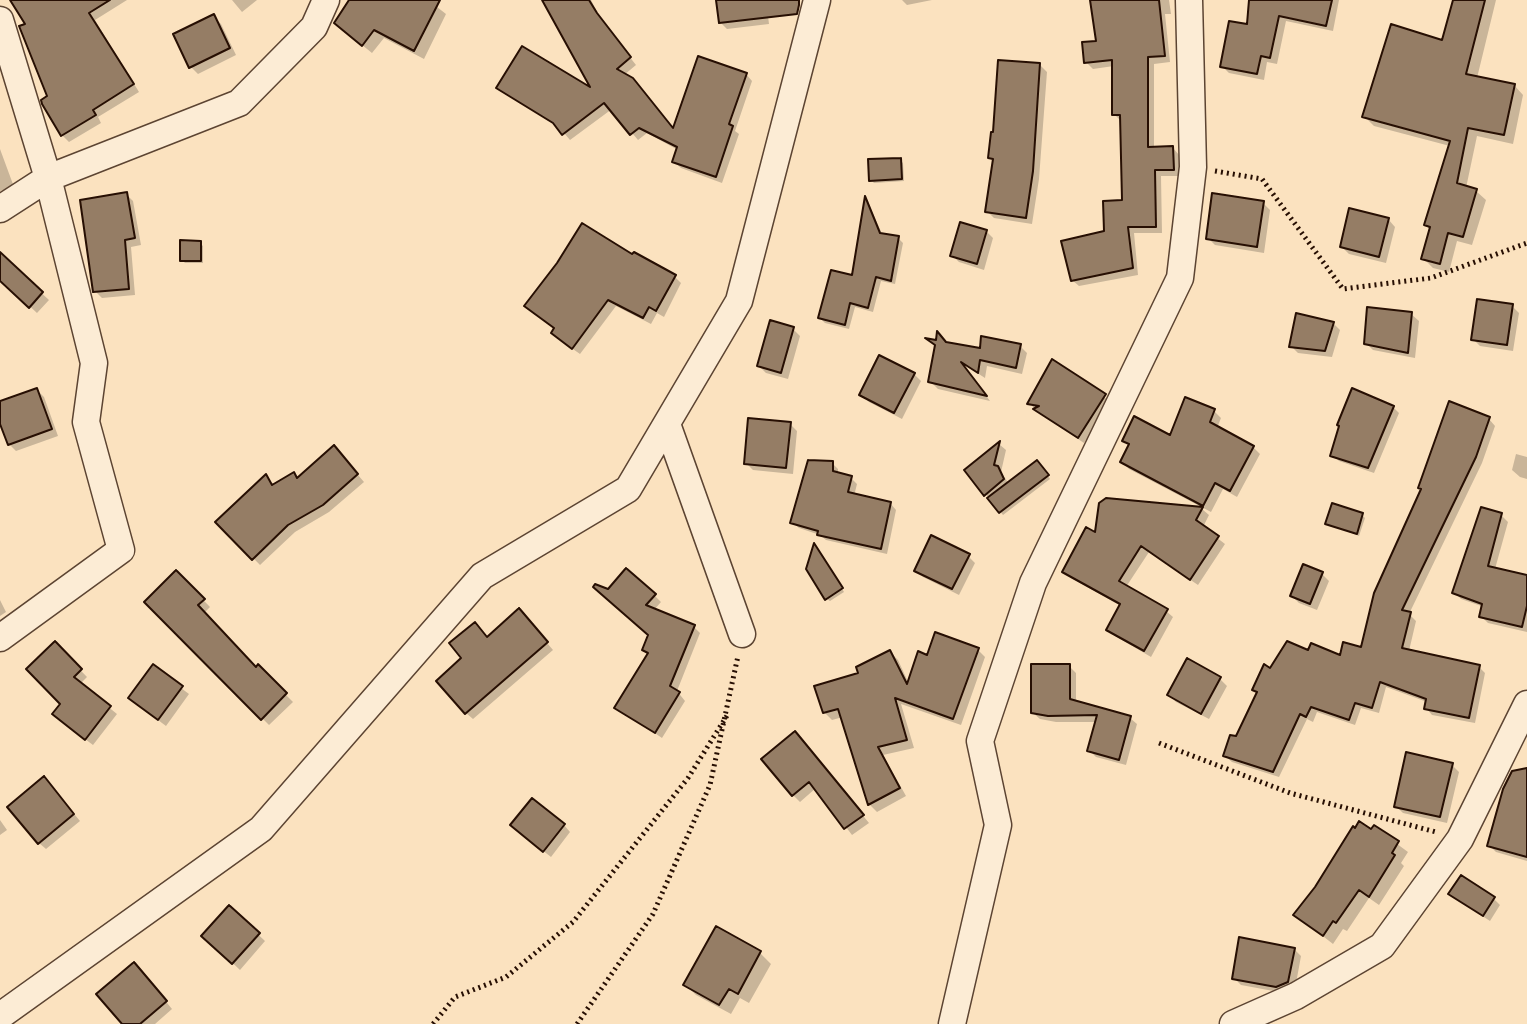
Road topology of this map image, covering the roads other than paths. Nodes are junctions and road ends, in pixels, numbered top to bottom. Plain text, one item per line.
1 (326, 0) edge
2 (817, 0) edge
3 (1189, 0) edge
4 (0, 20) edge
5 (48, 178) junction
6 (0, 209) edge
7 (667, 424) junction
8 (742, 634) road end
9 (0, 638) edge
10 (1527, 704) edge
11 (0, 1016) edge
12 (952, 1024) edge
13 (1233, 1024) edge

1 - 5 street
2 - 7 street
3 - 12 street
4 - 5 street
5 - 6 street
5 - 9 street
7 - 8 street
7 - 11 street
10 - 13 street

